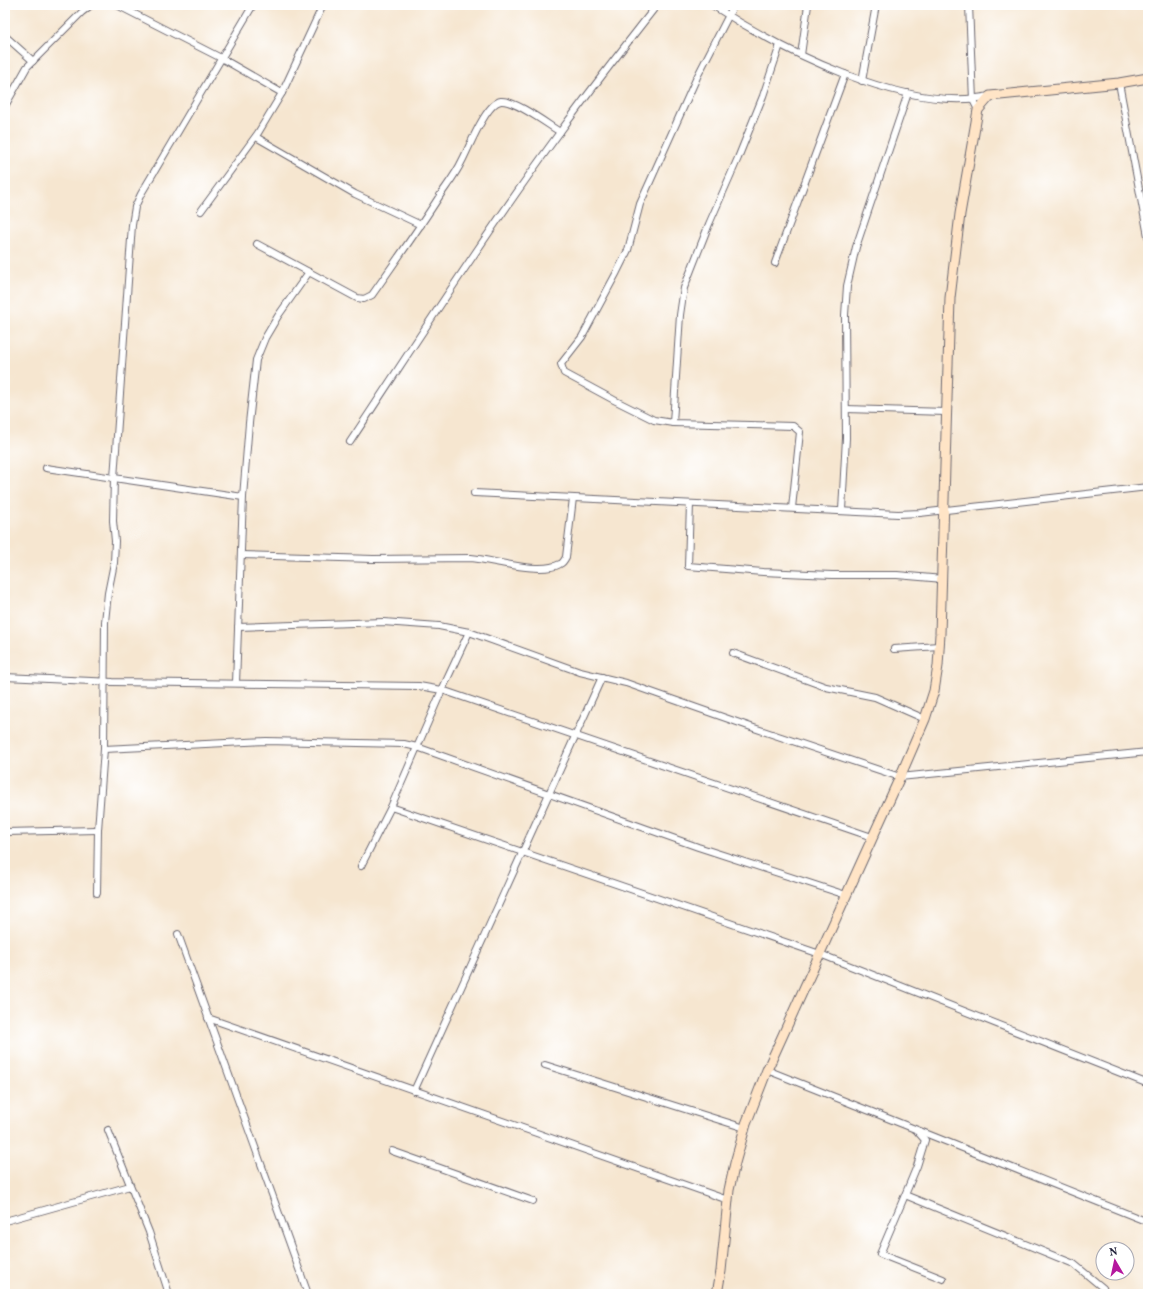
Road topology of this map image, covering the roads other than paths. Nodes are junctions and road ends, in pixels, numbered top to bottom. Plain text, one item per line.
1 (91, 5) edge
2 (117, 5) edge
3 (253, 5) edge
4 (322, 5) edge
5 (657, 5) edge
6 (712, 5) edge
7 (734, 5) edge
8 (808, 5) edge
9 (876, 5) edge
10 (969, 5) edge
11 (728, 16) junction
12 (5, 36) edge
13 (780, 45) junction
14 (801, 55) junction
15 (221, 58) junction
16 (33, 61) junction
17 (845, 74) junction
18 (1148, 78) edge
19 (862, 80) junction
20 (1119, 83) junction
21 (282, 93) junction
22 (908, 93) junction
23 (990, 96) junction
24 (973, 100) junction
25 (5, 106) edge
26 (978, 110) junction
27 (560, 132) junction
28 (256, 137) junction
29 (201, 211) dead end
30 (421, 225) junction
31 (1148, 236) edge
32 (257, 244) dead end
33 (775, 263) dead end
34 (310, 272) junction
35 (846, 409) junction
36 (946, 412) junction
37 (673, 423) junction
38 (350, 442) dead end
39 (46, 468) dead end
40 (114, 478) junction
41 (1148, 487) edge
42 (474, 493) dead end
43 (243, 497) junction
44 (573, 498) junction
45 (690, 504) junction
46 (792, 508) junction
47 (842, 510) junction
48 (944, 510) junction
49 (242, 555) junction
50 (943, 579) junction
51 (238, 627) junction
52 (469, 632) junction
53 (940, 646) junction
54 (894, 649) dead end
55 (733, 653) dead end
56 (5, 677) edge
57 (602, 677) junction
58 (105, 682) junction
59 (236, 683) junction
60 (442, 690) junction
61 (925, 719) junction
62 (576, 735) junction
63 (417, 747) junction
64 (104, 749) junction
65 (1148, 752) edge
66 (900, 777) junction
67 (549, 794) junction
68 (391, 807) junction
69 (98, 830) junction
70 (5, 832) edge
71 (872, 837) junction
72 (523, 852) junction
73 (361, 866) dead end
74 (97, 893) dead end
75 (846, 895) junction
76 (178, 934) dead end
77 (820, 954) junction
78 (208, 1018) junction
79 (546, 1065) dead end
80 (767, 1070) junction
81 (1148, 1082) edge
82 (414, 1091) junction
83 (745, 1128) junction
84 (108, 1130) dead end
85 (916, 1130) junction
86 (392, 1151) dead end
87 (130, 1186) junction
88 (905, 1196) junction
89 (728, 1200) junction
90 (534, 1201) dead end
91 (5, 1221) edge
92 (1148, 1222) edge
93 (944, 1279) dead end
94 (1103, 1288) dead end
95 (169, 1294) edge
96 (308, 1294) edge
97 (716, 1294) edge

1 - 16 street
2 - 15 street
3 - 15 street
4 - 21 street
5 - 27 street
6 - 11 street
7 - 11 street
8 - 14 street
9 - 19 street
10 - 24 street
11 - 13 street
11 - 37 street
12 - 16 street
13 - 14 street
13 - 37 street
14 - 17 street
15 - 21 street
15 - 40 street
16 - 25 street
17 - 19 street
17 - 33 street
18 - 20 street
19 - 22 street
20 - 23 street
20 - 31 street
21 - 28 street
22 - 24 street
22 - 35 street
23 - 24 street
23 - 26 street
24 - 26 street
26 - 36 street
27 - 30 street
27 - 38 street
28 - 29 street
28 - 30 street
30 - 34 street
32 - 34 street
34 - 43 street
35 - 36 street
35 - 47 street
36 - 48 street
37 - 46 street
39 - 40 street
40 - 43 street
40 - 58 street
41 - 48 street
42 - 44 street
43 - 49 street
44 - 45 street
44 - 49 street
45 - 46 street
45 - 50 street
46 - 47 street
47 - 48 street
48 - 50 street
49 - 51 street
50 - 53 street
51 - 52 street
51 - 59 street
52 - 57 street
52 - 60 street
53 - 54 street
53 - 61 street
55 - 61 street
56 - 58 street
57 - 62 street
57 - 66 street
58 - 59 street
58 - 64 street
59 - 60 street
60 - 62 street
60 - 63 street
61 - 66 street
62 - 67 street
62 - 71 street
63 - 64 street
63 - 67 street
63 - 68 street
64 - 69 street
65 - 66 street
66 - 71 street
67 - 72 street
67 - 75 street
68 - 72 street
68 - 73 street
69 - 70 street
69 - 74 street
71 - 75 street
72 - 77 street
72 - 82 street
75 - 77 street
76 - 78 street
77 - 80 street
77 - 81 street
78 - 82 street
78 - 96 street
79 - 83 street
80 - 83 street
80 - 85 street
82 - 89 street
83 - 89 street
84 - 87 street
85 - 88 street
85 - 92 street
86 - 90 street
87 - 91 street
87 - 95 street
88 - 93 street
88 - 94 street
89 - 97 street

